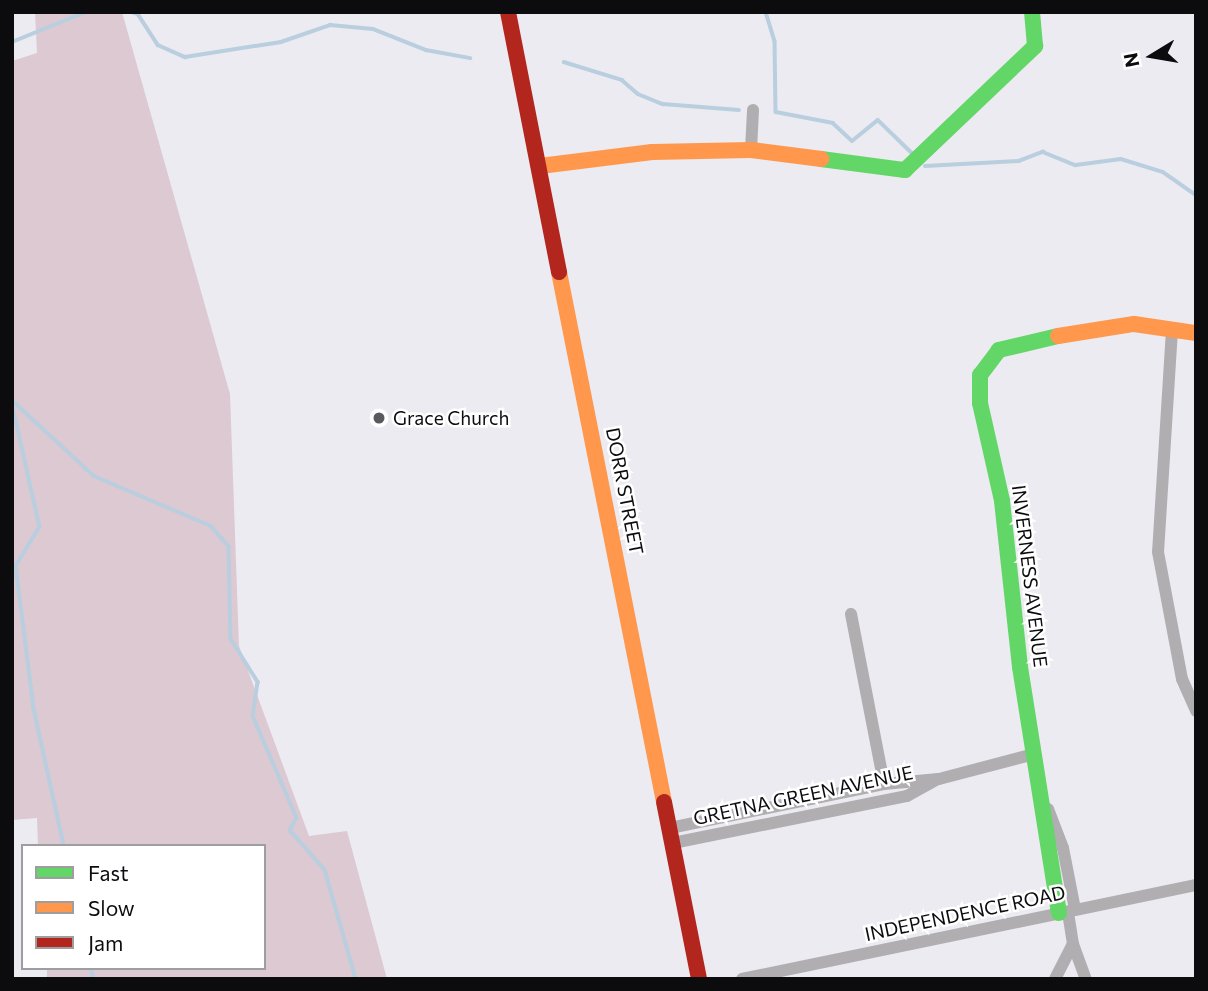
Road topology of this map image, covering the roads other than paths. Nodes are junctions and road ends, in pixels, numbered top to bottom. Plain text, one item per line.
1 (508, 12) edge
2 (1032, 13) edge
3 (753, 110) dead end
4 (751, 150) junction
5 (540, 166) junction
6 (1172, 330) junction
7 (1196, 333) edge
8 (851, 614) dead end
9 (1196, 711) edge
10 (1034, 754) junction
11 (939, 779) junction
12 (885, 785) junction
13 (901, 798) junction
14 (877, 802) junction
15 (672, 835) junction
16 (1196, 885) edge
17 (1068, 911) junction
18 (1073, 944) junction
19 (1061, 975) edge
20 (699, 979) edge
21 (742, 979) edge
22 (1086, 979) edge

1 - 5 street, DORR STREET
2 - 4 street
3 - 4 street
4 - 5 street
5 - 15 street, DORR STREET
6 - 7 street
6 - 9 street
6 - 10 street, INVERNESS AVENUE
8 - 12 street
10 - 11 street, GRETNA GREEN AVENUE
10 - 17 street, INVERNESS AVENUE
11 - 12 street, GRETNA GREEN AVENUE
11 - 13 street, GRETNA GREEN AVENUE
12 - 13 street
12 - 14 street
12 - 15 street, GRETNA GREEN AVENUE
13 - 14 street, GRETNA GREEN AVENUE
14 - 15 street, GRETNA GREEN AVENUE
15 - 20 street, DORR STREET
16 - 17 street, INDEPENDENCE ROAD
17 - 18 street, INVERNESS AVENUE
17 - 21 street, INDEPENDENCE ROAD
18 - 19 street
18 - 22 street, INVERNESS AVENUE

